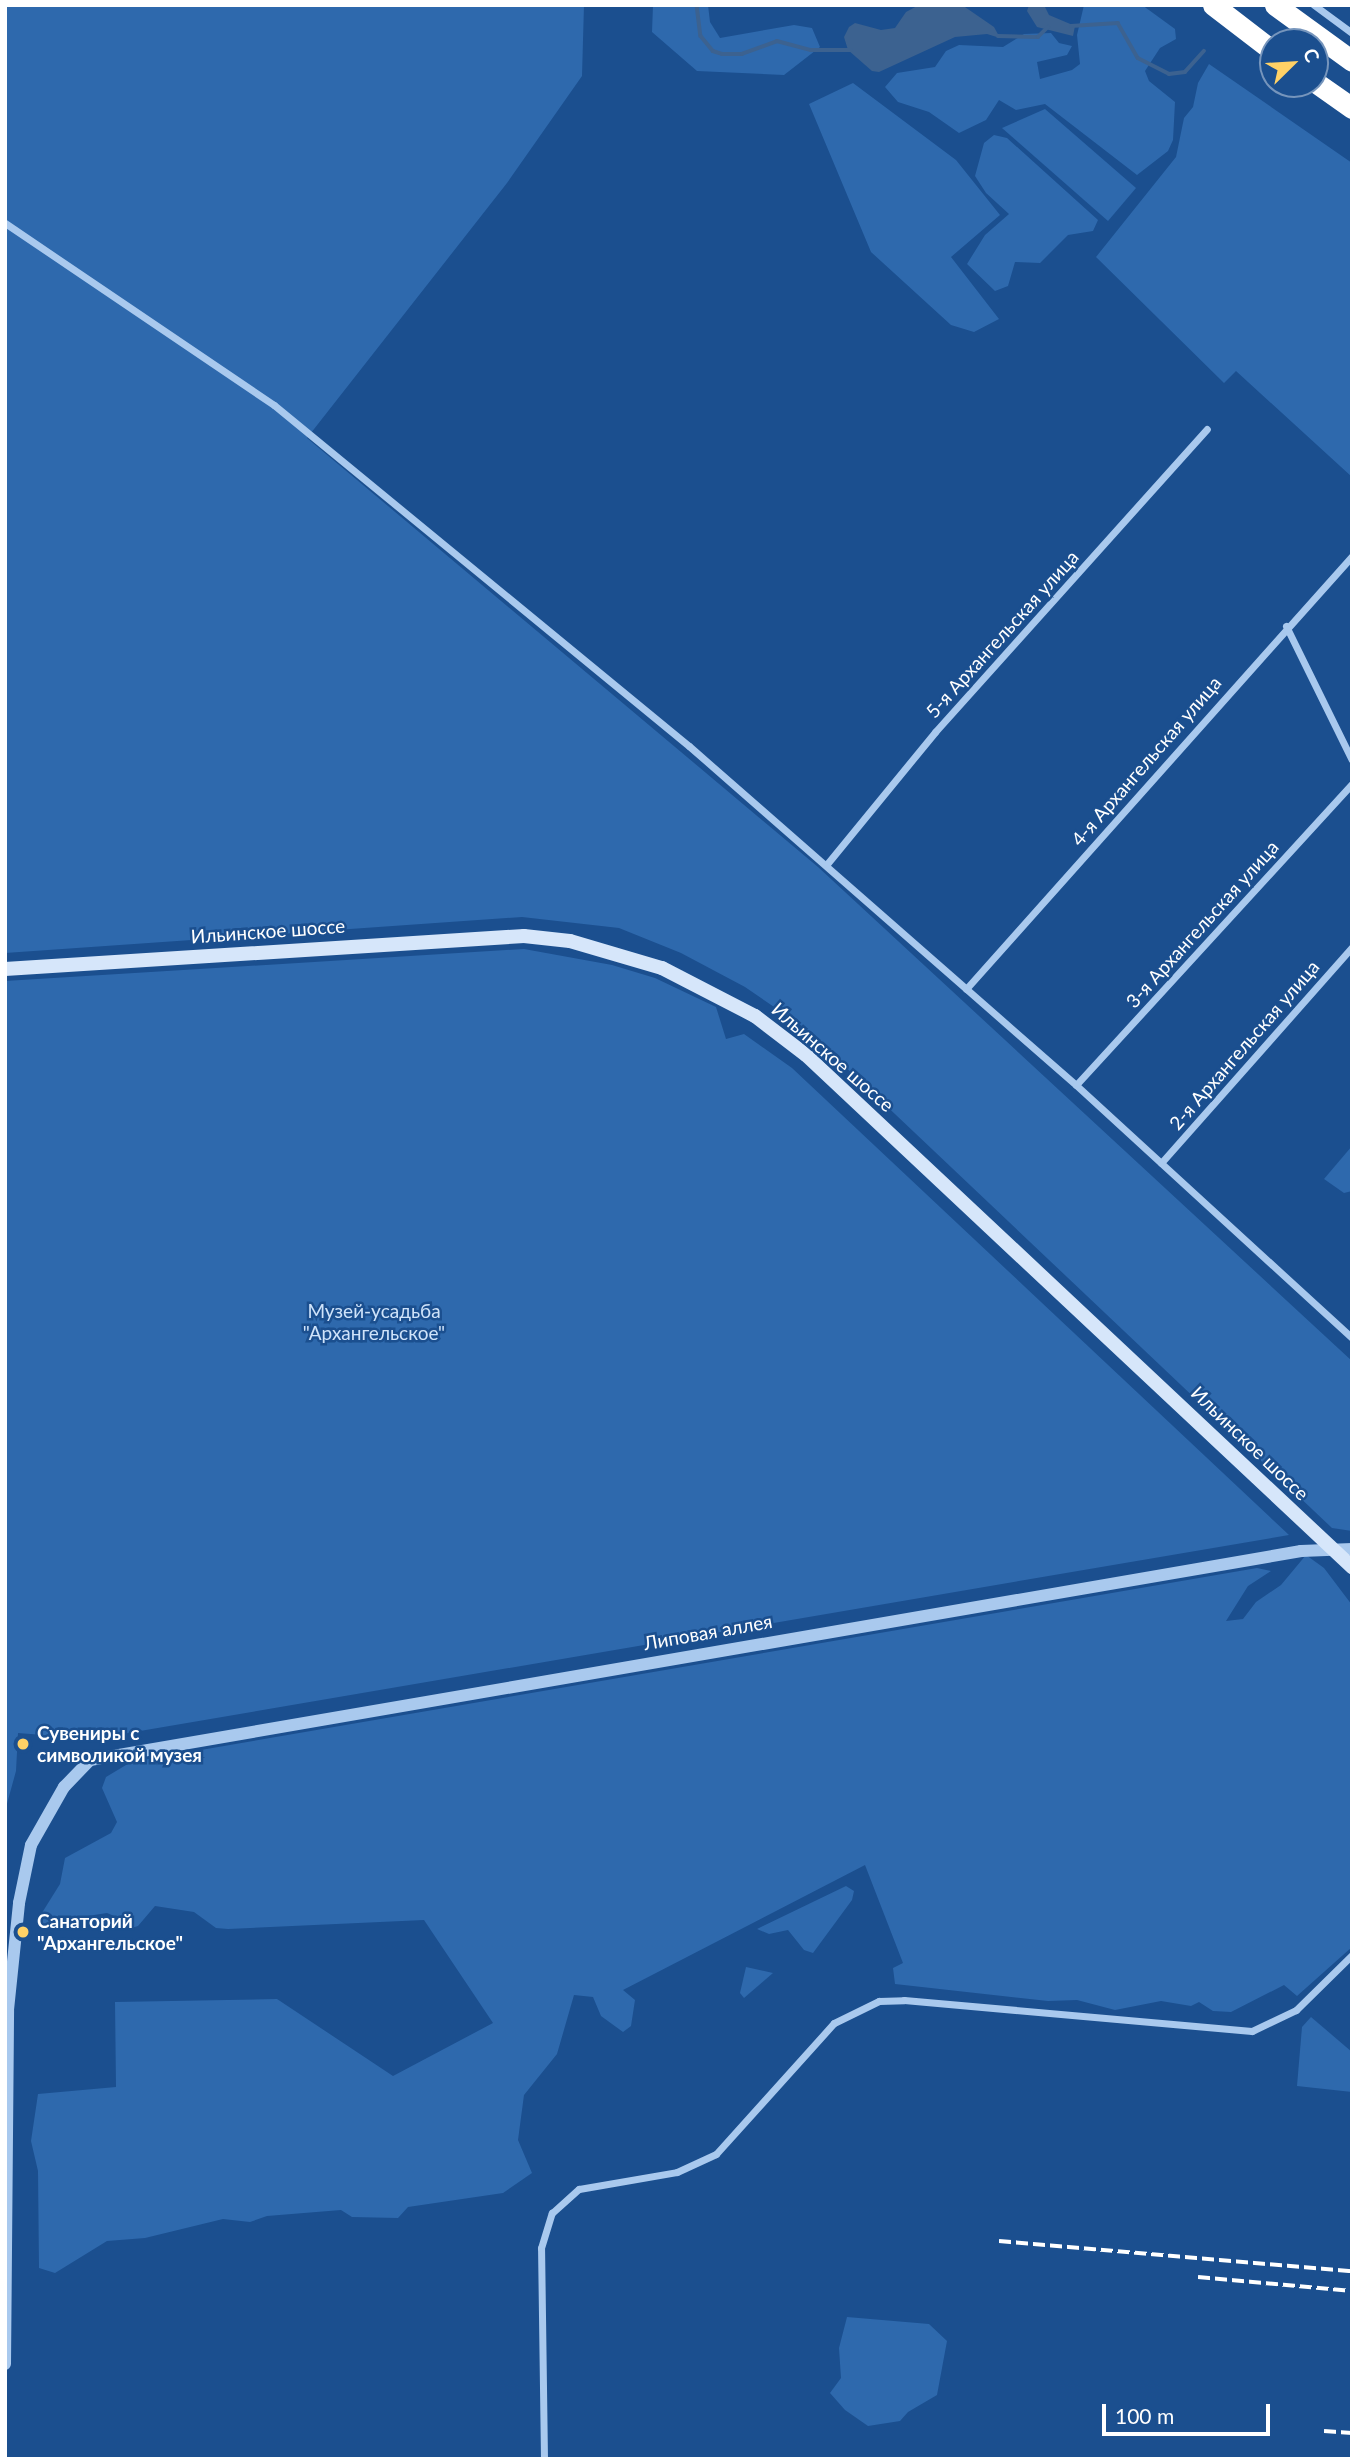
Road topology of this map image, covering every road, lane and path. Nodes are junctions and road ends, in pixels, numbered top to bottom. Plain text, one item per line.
1 (1213, 5) edge
2 (1275, 5) edge
3 (1314, 5) edge
4 (1352, 33) edge
5 (1259, 40) edge
6 (1352, 61) edge
7 (1329, 92) edge
8 (1352, 108) edge
9 (5, 223) edge
10 (1207, 429) dead end
11 (1352, 555) edge
12 (1286, 626) junction
13 (1352, 760) edge
14 (1352, 784) edge
15 (827, 864) junction
16 (1352, 947) edge
17 (5, 969) edge
18 (966, 989) junction
19 (1076, 1085) junction
20 (1161, 1163) junction
21 (1352, 1338) edge
22 (1352, 1549) edge
23 (1335, 1551) junction
24 (1352, 1567) edge
25 (1352, 1955) edge
26 (5, 2364) edge
27 (544, 2459) edge

1 - 5 highway
2 - 6 highway
3 - 4 street
7 - 8 highway
9 - 15 street
10 - 15 street, 5-я Архангельская улица
11 - 12 street, 4-я Архангельская улица
12 - 13 street
12 - 18 street, 4-я Архангельская улица
14 - 19 street, 3-я Архангельская улица
15 - 18 street
16 - 20 street, 2-я Архангельская улица
17 - 23 main road, Ильинское шоссе
18 - 19 street
19 - 20 street
20 - 21 street
22 - 23 street, Липовая аллея
23 - 24 main road, Ильинское шоссе
23 - 26 street, Липовая аллея
25 - 27 street

